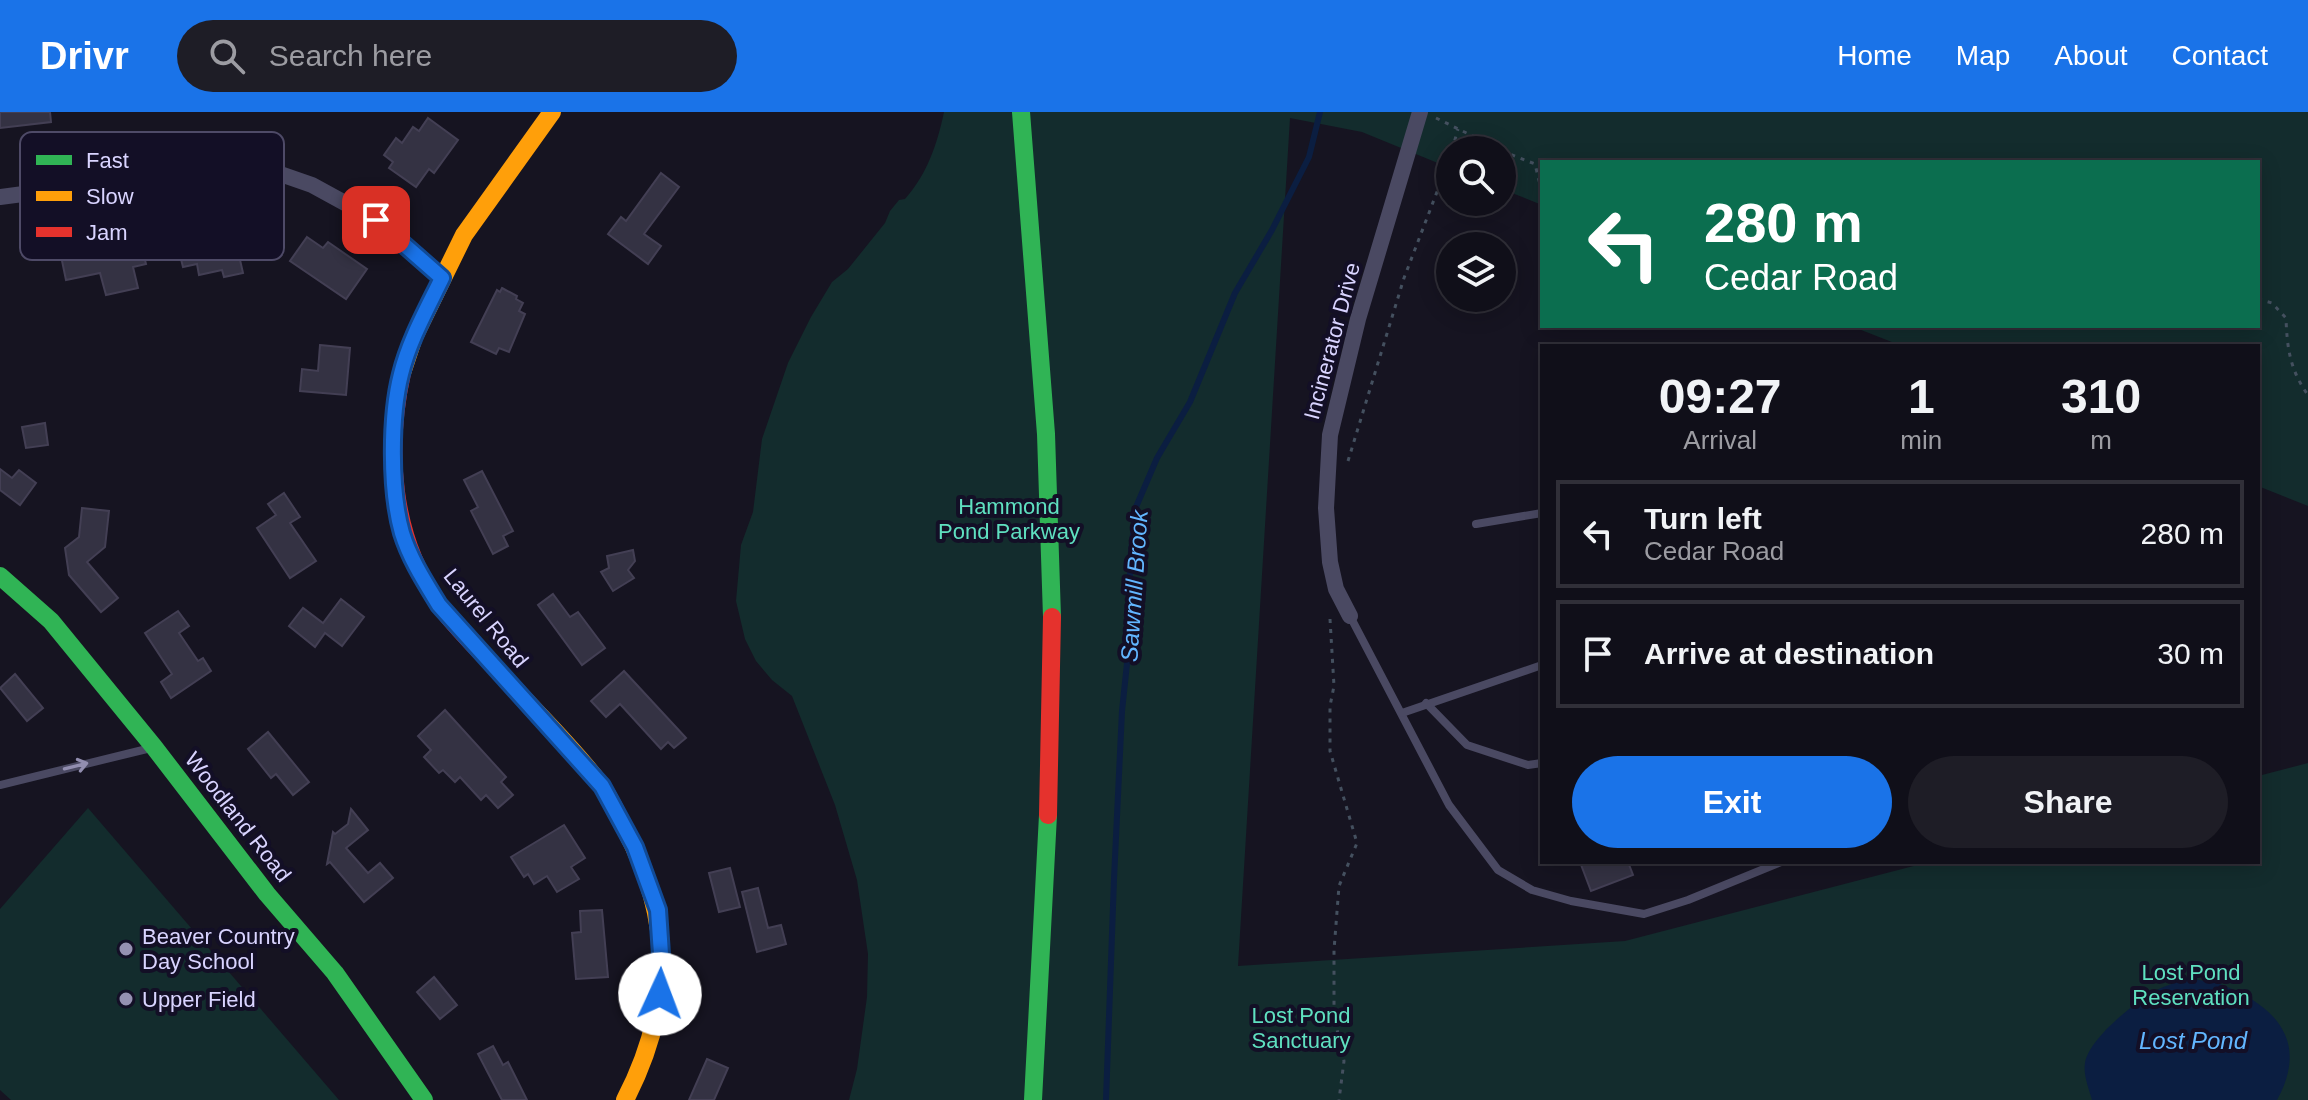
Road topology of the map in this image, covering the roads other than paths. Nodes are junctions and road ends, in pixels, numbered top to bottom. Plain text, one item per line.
1 (552, 112) edge
2 (1021, 112) edge
3 (1428, 115) edge
4 (284, 175) edge
5 (20, 194) edge
6 (0, 197) edge
7 (442, 278) junction
8 (1540, 513) edge
9 (1476, 524) dead end
10 (0, 576) edge
11 (1350, 616) joint
12 (1540, 666) edge
13 (1426, 703) junction
14 (1402, 713) junction
15 (154, 747) junction
16 (1540, 763) edge
17 (0, 785) edge
18 (1776, 864) edge
19 (424, 1100) edge
20 (625, 1100) edge
21 (1033, 1100) edge

1 - 7 street, Laurel Road
2 - 21 street
3 - 11 street, Incinerator Drive
4 - 7 street
5 - 6 street
7 - 20 street, Laurel Road
8 - 9 lane
10 - 15 street, Woodland Road
11 - 14 lane, Incinerator Drive
12 - 13 lane
13 - 14 lane
13 - 16 lane
14 - 18 lane, Incinerator Drive
17 -> 15 lane
15 - 19 street, Woodland Road

